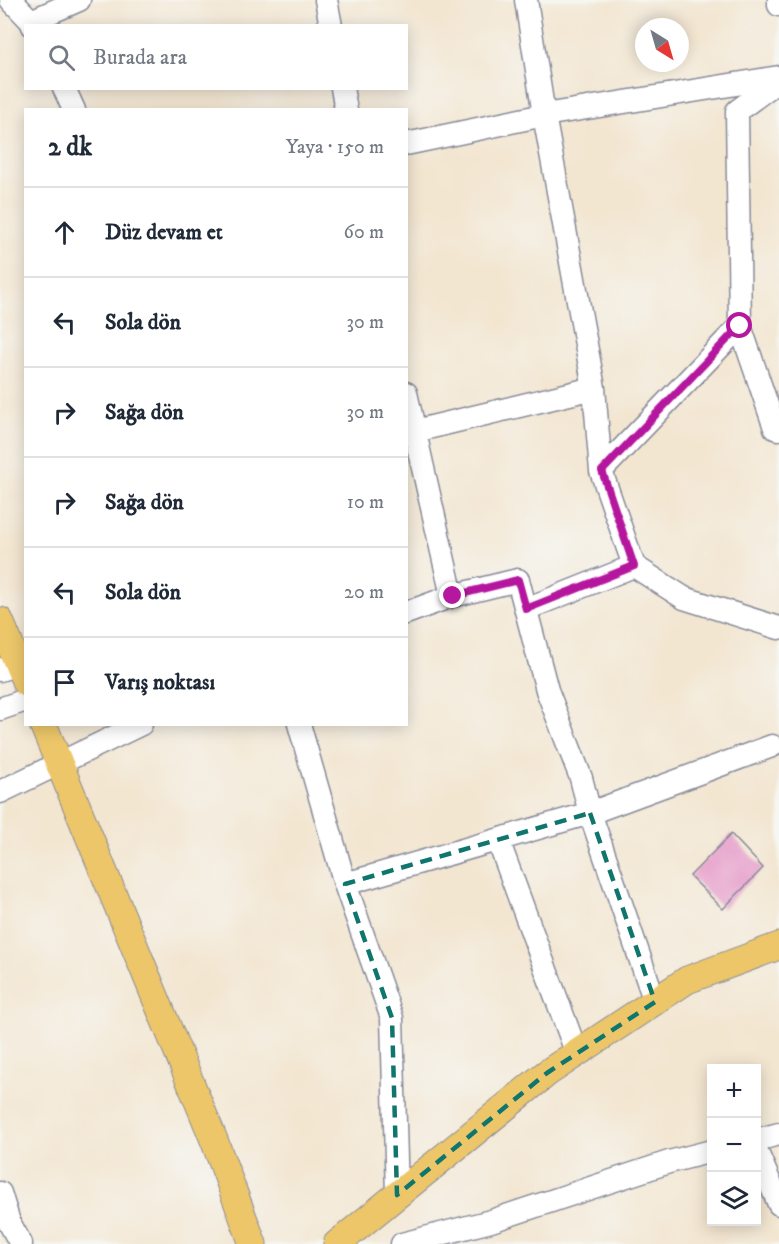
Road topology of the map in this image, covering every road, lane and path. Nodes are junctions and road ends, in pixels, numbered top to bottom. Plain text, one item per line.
1 (12, 0) edge
2 (79, 0) edge
3 (326, 0) edge
4 (526, 0) edge
5 (778, 0) edge
6 (779, 5) edge
7 (32, 23) edge
8 (331, 24) edge
9 (779, 79) edge
10 (65, 90) edge
11 (342, 90) edge
12 (73, 108) edge
13 (346, 108) edge
14 (544, 115) junction
15 (408, 144) edge
16 (740, 326) junction
17 (594, 388) junction
18 (408, 401) edge
19 (779, 429) edge
20 (415, 431) junction
21 (602, 471) junction
22 (634, 566) junction
23 (453, 596) junction
24 (526, 609) junction
25 (408, 612) edge
26 (0, 621) edge
27 (779, 628) edge
28 (14, 672) edge
29 (24, 701) edge
30 (0, 709) edge
31 (44, 726) edge
32 (137, 726) edge
33 (300, 726) edge
34 (772, 747) dead end
35 (59, 763) junction
36 (0, 792) edge
37 (590, 813) junction
38 (498, 840) junction
39 (345, 884) junction
40 (779, 946) edge
41 (655, 1002) junction
42 (577, 1054) junction
43 (779, 1134) edge
44 (761, 1139) edge
45 (707, 1152) edge
46 (761, 1162) edge
47 (0, 1193) edge
48 (397, 1195) junction
49 (779, 1204) edge
50 (21, 1244) edge
51 (253, 1244) edge
52 (337, 1244) edge
53 (402, 1244) edge

1 - 7 street
2 - 7 street
3 - 8 street
4 - 14 street
5 - 6 street
9 - 14 street
9 - 16 street
10 - 12 street
11 - 13 street
14 - 15 street
14 - 17 street
16 - 19 street
16 - 21 street
17 - 20 street
17 - 21 street
18 - 20 street
20 - 23 street
21 - 22 street
22 - 24 street
22 - 27 street
23 - 24 street
23 - 25 street
24 - 37 street
26 - 28 main road
29 - 30 street
31 - 35 main road
32 - 35 street
33 - 39 street
34 - 37 street
35 - 36 street
35 - 51 main road
37 - 38 street
37 - 41 street
38 - 39 street
38 - 42 street
39 - 48 street
40 - 41 main road
41 - 42 main road
42 - 48 main road
43 - 44 street
45 - 53 street
46 - 49 street
47 - 50 street
48 - 52 main road

